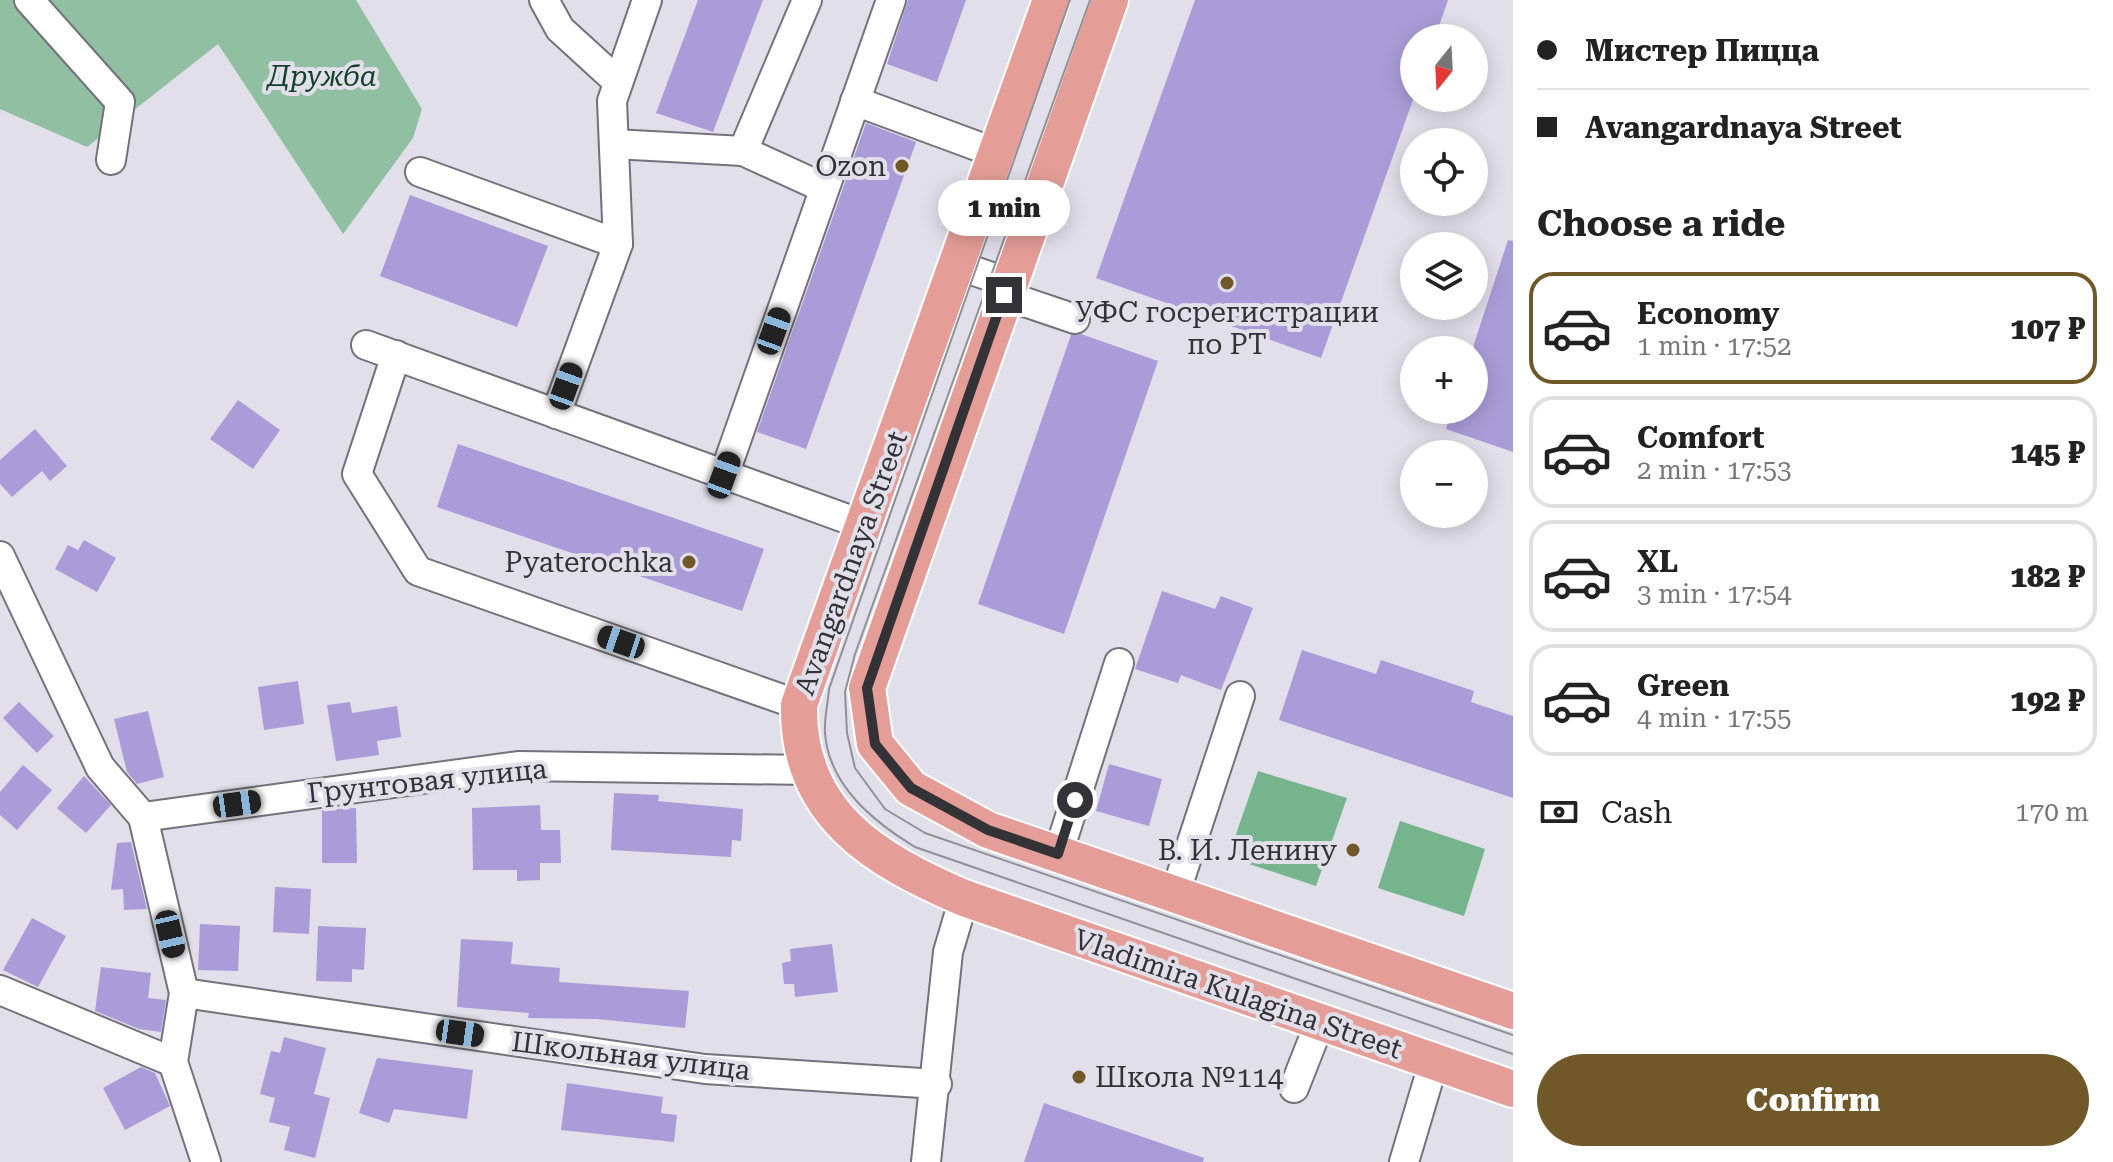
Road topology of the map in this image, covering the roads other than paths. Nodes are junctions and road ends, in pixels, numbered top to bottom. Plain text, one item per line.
1 (29, 0) edge
2 (544, 0) edge
3 (647, 0) edge
4 (807, 0) edge
5 (891, 0) edge
6 (1051, 0) edge
7 (1110, 0) edge
8 (618, 82) junction
9 (855, 101) junction
10 (614, 144) junction
11 (743, 151) junction
12 (996, 153) junction
13 (111, 160) dead end
14 (420, 172) dead end
15 (824, 188) junction
16 (618, 244) junction
17 (957, 265) junction
18 (1006, 289) junction
19 (1075, 319) dead end
20 (366, 345) dead end
21 (396, 355) junction
22 (556, 414) junction
23 (724, 475) junction
24 (864, 525) junction
25 (0, 556) edge
26 (1119, 663) dead end
27 (1240, 696) dead end
28 (799, 705) junction
29 (809, 770) junction
30 (143, 817) junction
31 (1058, 854) junction
32 (1175, 894) junction
33 (964, 898) junction
34 (0, 990) edge
35 (184, 993) junction
36 (1513, 1011) edge
37 (1320, 1022) junction
38 (1434, 1061) junction
39 (173, 1062) junction
40 (937, 1084) junction
41 (1294, 1088) dead end
42 (1513, 1089) edge
43 (206, 1162) edge
44 (926, 1162) edge
45 (1404, 1162) edge

1 - 13 street
2 - 8 street
3 - 8 street
4 - 11 street
5 - 9 street
6 - 12 main road, Avangardnaya Street
7 - 18 main road, Avangardnaya Street
8 - 10 street
9 - 12 street
9 - 15 street
10 - 11 street
10 - 16 street
11 - 15 street
12 - 17 main road, Avangardnaya Street
14 - 16 street
15 - 23 street
16 - 22 street
17 - 18 street
17 - 24 main road, Avangardnaya Street
18 - 19 street
18 - 31 main road, Avangardnaya Street
20 - 21 street
21 - 22 street
21 - 28 street
22 - 23 street
23 - 24 street
24 - 28 main road, Avangardnaya Street
25 - 30 street
26 - 31 street
27 - 32 street
28 - 29 main road, Avangardnaya Street
29 - 30 street, Грунтовая улица
29 - 33 main road, Avangardnaya Street
30 - 35 street
31 - 32 main road
32 - 36 main road
33 - 37 main road, Vladimira Kulagina Street
33 - 40 street
34 - 39 street
35 - 39 street
35 - 40 street, Школьная улица
37 - 38 main road, Vladimira Kulagina Street
37 - 41 street
38 - 42 main road, Vladimira Kulagina Street
38 - 45 street
39 - 43 street
40 - 44 street

